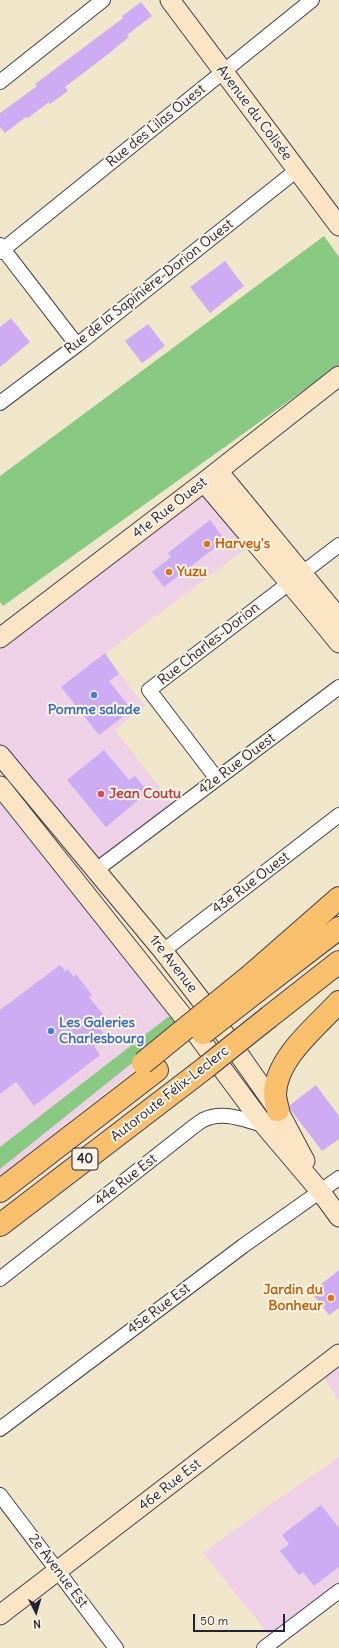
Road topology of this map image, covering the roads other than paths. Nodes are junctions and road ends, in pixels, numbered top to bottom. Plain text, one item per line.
1 (103, 0) edge
2 (170, 0) edge
3 (312, 0) edge
4 (223, 71) junction
5 (0, 82) edge
6 (297, 170) junction
7 (339, 226) edge
8 (1, 249) edge
9 (77, 345) junction
10 (339, 376) edge
11 (0, 403) edge
12 (211, 476) junction
13 (339, 545) edge
14 (296, 578) junction
15 (339, 618) edge
16 (0, 638) edge
17 (339, 643) edge
18 (339, 687) edge
19 (0, 755) edge
20 (217, 779) junction
21 (0, 786) edge
22 (339, 815) edge
23 (96, 870) junction
24 (339, 898) edge
25 (339, 928) edge
26 (163, 950) junction
27 (339, 962) edge
28 (254, 983) junction
29 (339, 1002) edge
30 (150, 1066) junction
31 (271, 1118) junction
32 (0, 1176) edge
33 (339, 1178) edge
34 (0, 1191) edge
35 (320, 1191) junction
36 (339, 1217) edge
37 (0, 1225) edge
38 (0, 1279) edge
39 (339, 1354) edge
40 (0, 1430) edge
41 (0, 1495) edge
42 (59, 1571) junction
43 (339, 1591) edge
44 (0, 1615) edge
45 (116, 1648) edge
46 (264, 1648) edge

1 - 5 street
2 - 4 street, Avenue du Colisée
3 - 4 street, Rue des Lilas Ouest
4 - 6 street, Avenue du Colisée
4 - 8 street, Rue des Lilas Ouest
6 - 7 street, Avenue du Colisée
6 - 9 street, Rue de la Sapinière-Dorion Ouest
8 - 9 street
9 - 11 street, Rue de la Sapinière-Dorion Ouest
10 - 12 street, 41e Rue Ouest
12 - 14 street
12 - 16 street, 41e Rue Ouest
13 - 14 street, Rue Charles-Dorion
14 - 15 street
14 - 17 street
14 - 20 street, Rue Charles-Dorion
18 - 20 street, 42e Rue Ouest
19 - 23 street, 1re Avenue
20 - 23 street, 42e Rue Ouest
21 - 31 street, 1re Avenue
22 - 26 street, 43e Rue Ouest
23 - 26 street, 1re Avenue
24 - 28 highway
25 - 28 highway, Autoroute Félix-Leclerc / 40
26 - 31 street, 1re Avenue
27 - 37 highway, Autoroute Félix-Leclerc / 40, bridge
28 - 30 highway, Autoroute Félix-Leclerc / 40, bridge
29 - 31 highway
30 - 32 highway
30 - 34 highway, Autoroute Félix-Leclerc / 40
31 - 35 street, 1re Avenue
31 - 38 street, 44e Rue Est
33 - 35 street, 45e Rue Est
35 - 36 street, 1re Avenue
35 - 40 street, 45e Rue Est
39 - 42 street, 46e Rue Est
41 - 42 street, 2e Avenue Est
42 - 44 street, 46e Rue Est
42 - 45 street, 2e Avenue Est
43 - 46 street

